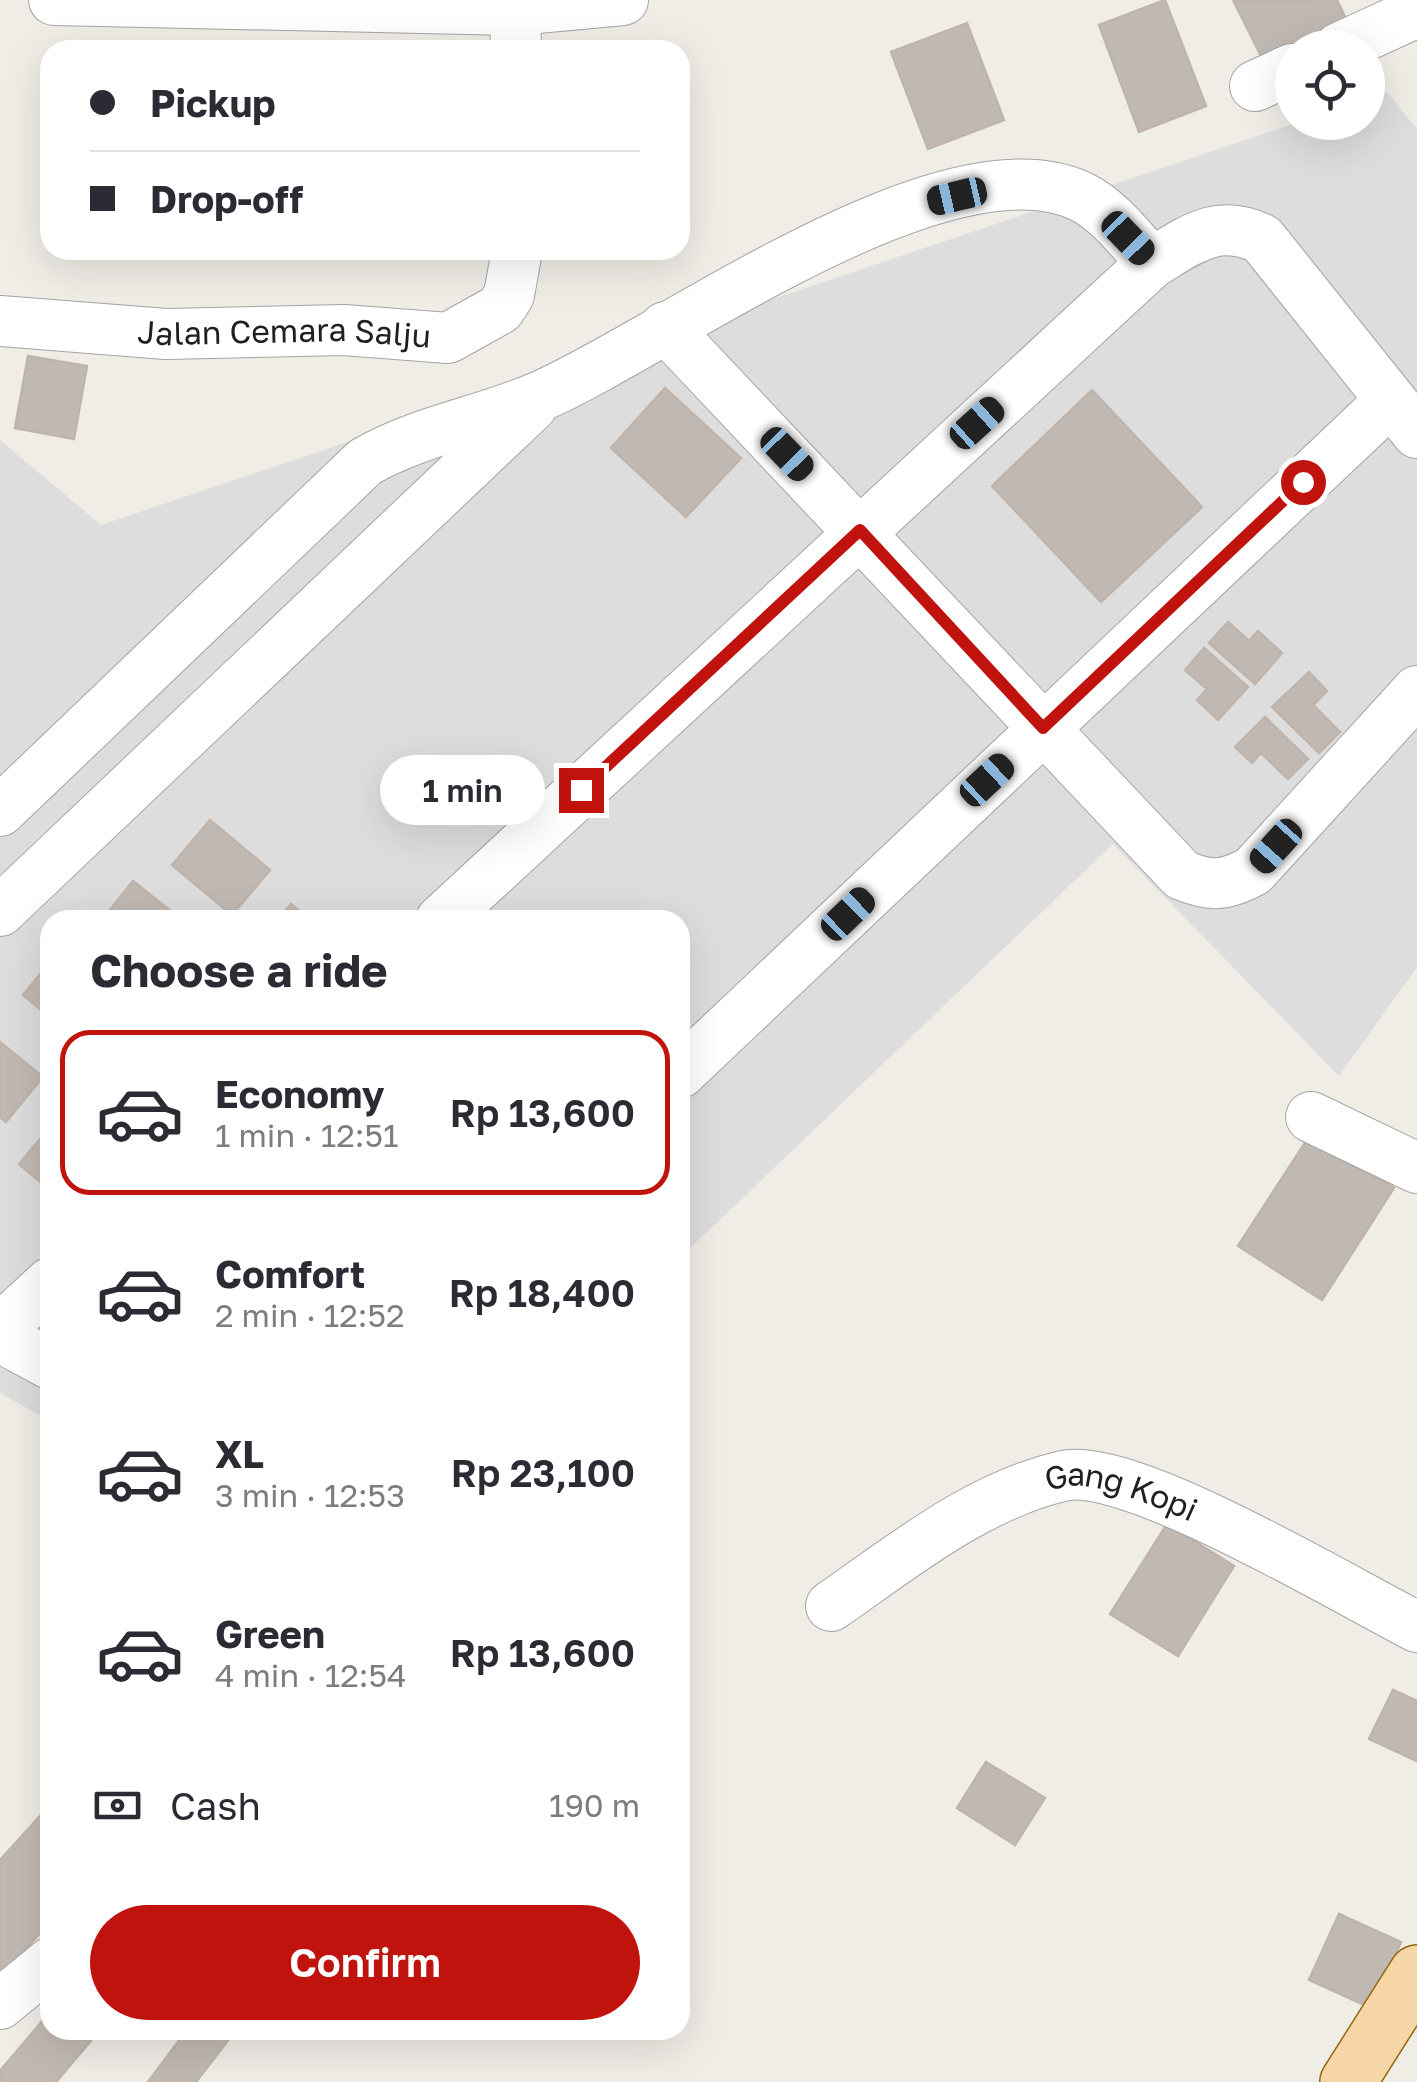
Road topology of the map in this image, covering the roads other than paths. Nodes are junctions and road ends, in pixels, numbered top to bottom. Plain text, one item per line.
1 (54, 0) edge
2 (63, 0) edge
3 (623, 0) edge
4 (1417, 12) edge
5 (515, 20) edge
6 (1378, 30) edge
7 (515, 260) edge
8 (1152, 263) junction
9 (0, 322) edge
10 (665, 327) junction
11 (543, 395) junction
12 (1404, 417) edge
13 (860, 530) junction
14 (1417, 692) edge
15 (1043, 728) junction
16 (0, 811) edge
17 (452, 910) edge
18 (0, 912) edge
19 (690, 1063) edge
20 (1311, 1117) dead end
21 (1417, 1168) edge
22 (40, 1292) edge
23 (0, 1329) edge
24 (0, 1338) edge
25 (40, 1359) edge
26 (830, 1606) dead end
27 (1417, 1627) edge
28 (40, 1971) edge
29 (1417, 1973) edge
30 (0, 2004) edge
31 (1348, 2082) edge

1 - 2 street
2 - 5 street
3 - 5 street
4 - 6 street
7 - 9 street, Jalan Cemara Salju
8 - 10 street
8 - 12 street
8 - 13 street
10 - 11 street
10 - 13 street
11 - 16 street
11 - 18 street
12 - 15 street
13 - 15 street
13 - 17 street
14 - 15 street
15 - 19 street
20 - 21 street
22 - 23 street
24 - 25 street
26 - 27 street, Gang Kopi
28 - 30 street
29 - 31 main road

